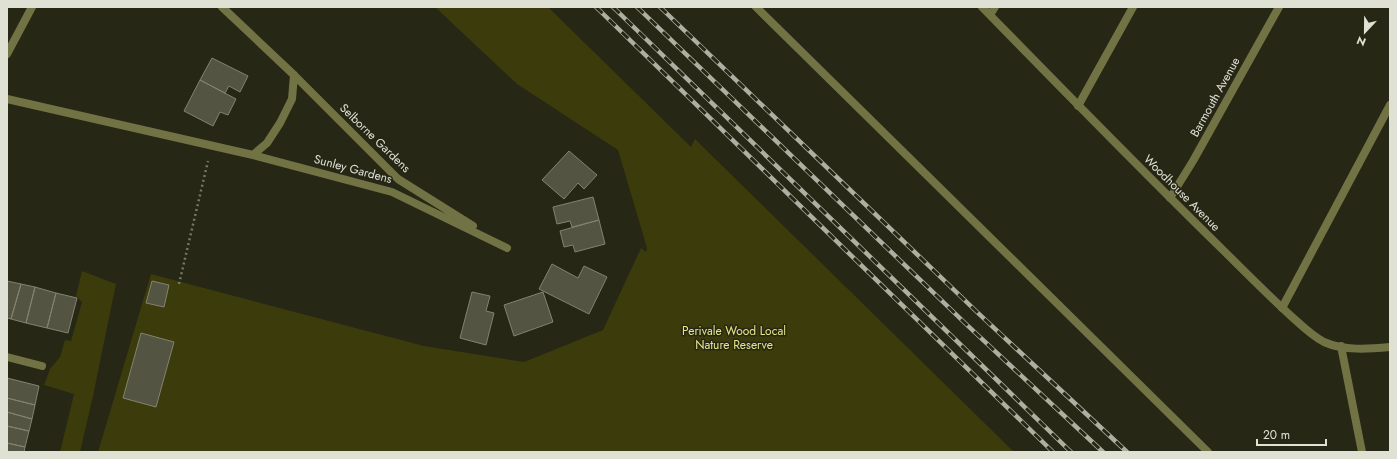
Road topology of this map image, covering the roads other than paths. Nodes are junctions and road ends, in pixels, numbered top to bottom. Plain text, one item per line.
1 (32, 7) edge
2 (222, 7) edge
3 (756, 7) edge
4 (982, 7) edge
5 (995, 7) edge
6 (1133, 7) edge
7 (1279, 7) edge
8 (990, 15) junction
9 (7, 54) edge
10 (294, 75) junction
11 (7, 99) edge
12 (1390, 105) edge
13 (1078, 106) junction
14 (253, 155) junction
15 (1170, 198) junction
16 (507, 248) joint
17 (1282, 308) junction
18 (1341, 346) junction
19 (1390, 347) edge
20 (7, 357) edge
21 (42, 366) dead end
22 (1208, 452) edge
23 (1362, 452) edge

1 - 9 street
2 - 10 street, Selborne Gardens
3 - 22 street
4 - 8 street, Woodhouse Avenue
5 - 8 street
6 - 13 street
7 - 15 street, Barmouth Avenue
8 - 13 street, Woodhouse Avenue
10 - 14 street
10 - 16 street, Selborne Gardens
11 - 14 street, Sunley Gardens
12 - 17 street
13 - 15 street, Woodhouse Avenue
14 - 16 street, Sunley Gardens
15 - 17 street, Woodhouse Avenue
17 - 18 street, Woodhouse Avenue
18 - 19 street, Woodhouse Avenue
18 - 23 street
20 - 21 street

